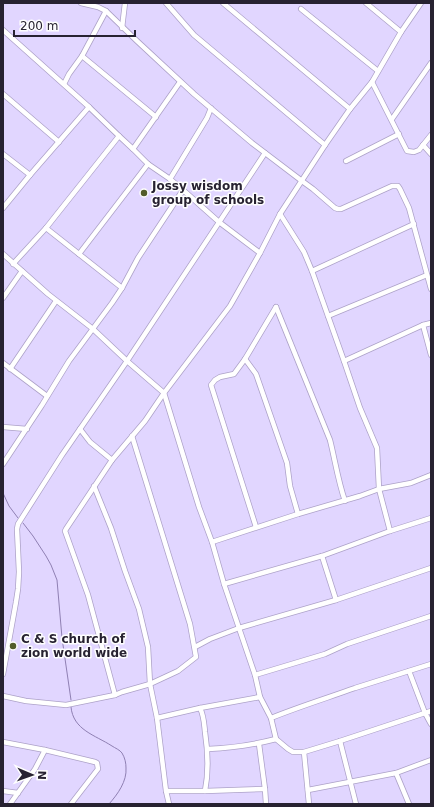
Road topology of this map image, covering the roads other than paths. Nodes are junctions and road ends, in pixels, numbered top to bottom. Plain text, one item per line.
1 (81, 3) edge
2 (125, 3) edge
3 (166, 3) edge
4 (223, 3) edge
5 (366, 3) edge
6 (421, 3) edge
7 (301, 9) dead end
8 (106, 11) junction
9 (122, 28) junction
10 (3, 30) edge
11 (401, 32) junction
12 (82, 56) junction
13 (431, 63) edge
14 (378, 71) junction
15 (180, 82) junction
16 (372, 82) junction
17 (64, 84) junction
18 (3, 94) edge
19 (89, 107) junction
20 (211, 108) junction
21 (350, 109) junction
22 (156, 116) junction
23 (392, 119) junction
24 (399, 134) junction
25 (431, 135) edge
26 (119, 136) junction
27 (59, 142) junction
28 (325, 145) junction
29 (423, 145) junction
30 (133, 149) junction
31 (264, 153) junction
32 (3, 154) edge
33 (431, 154) edge
34 (346, 161) dead end
35 (148, 164) junction
36 (30, 175) junction
37 (170, 179) junction
38 (302, 181) junction
39 (183, 190) junction
40 (3, 208) edge
41 (280, 214) junction
42 (219, 222) junction
43 (414, 224) junction
44 (46, 228) junction
45 (260, 253) junction
46 (3, 254) edge
47 (79, 254) junction
48 (14, 264) junction
49 (22, 271) junction
50 (312, 271) junction
51 (427, 274) junction
52 (122, 288) junction
53 (431, 289) edge
54 (3, 298) edge
55 (56, 301) junction
56 (328, 316) junction
57 (431, 323) edge
58 (423, 325) junction
59 (93, 328) junction
60 (431, 355) edge
61 (245, 359) junction
62 (127, 361) junction
63 (344, 361) junction
64 (3, 363) edge
65 (10, 369) junction
66 (164, 393) junction
67 (47, 396) junction
68 (3, 427) edge
69 (27, 429) junction
70 (80, 429) junction
71 (132, 436) junction
72 (112, 460) junction
73 (3, 464) edge
74 (431, 475) edge
75 (94, 486) junction
76 (379, 489) junction
77 (344, 501) junction
78 (298, 514) junction
79 (431, 518) edge
80 (256, 528) junction
81 (390, 531) junction
82 (212, 542) junction
83 (322, 556) junction
84 (431, 568) edge
85 (224, 584) junction
86 (336, 600) junction
87 (431, 616) edge
88 (239, 628) junction
89 (194, 647) junction
90 (431, 664) edge
91 (409, 671) junction
92 (3, 674) edge
93 (255, 675) junction
94 (150, 684) junction
95 (115, 695) junction
96 (3, 696) edge
97 (260, 697) junction
98 (200, 708) junction
99 (431, 711) edge
100 (425, 713) junction
101 (158, 718) junction
102 (271, 718) junction
103 (431, 724) edge
104 (276, 739) junction
105 (340, 741) junction
106 (3, 742) edge
107 (259, 744) junction
108 (208, 749) junction
109 (45, 750) junction
110 (304, 752) junction
111 (431, 760) edge
112 (396, 773) junction
113 (351, 782) junction
114 (265, 789) junction
115 (308, 790) junction
116 (3, 791) edge
117 (166, 791) junction
118 (205, 791) junction
119 (18, 794) junction
120 (10, 804) edge
121 (71, 804) edge
122 (169, 804) edge
123 (266, 804) edge
124 (309, 804) edge
125 (356, 804) edge
126 (409, 804) edge

1 - 8 street
2 - 9 street
3 - 28 street
4 - 21 street
5 - 11 street
6 - 11 street
7 - 14 street
8 - 9 street
8 - 12 street
9 - 15 street
10 - 17 street
11 - 14 street
12 - 17 street
12 - 22 street
13 - 23 street
14 - 16 street
15 - 20 street
15 - 22 street
16 - 21 street
16 - 23 street
17 - 19 street
18 - 27 street
19 - 26 street
19 - 27 street
20 - 31 street
20 - 37 street
21 - 28 street
22 - 30 street
23 - 24 street
24 - 29 street
24 - 34 street
25 - 29 street
26 - 30 street
26 - 44 street
27 - 36 street
28 - 38 street
29 - 33 street
30 - 35 street
31 - 38 street
31 - 42 street
32 - 36 street
35 - 37 street
35 - 47 street
36 - 40 street
37 - 39 street
38 - 41 street
38 - 43 street
39 - 42 street
39 - 52 street
41 - 45 street
41 - 50 street
42 - 45 street
42 - 62 street
43 - 50 street
43 - 51 street
44 - 47 street
44 - 48 street
45 - 66 street
46 - 48 street
47 - 52 street
48 - 49 street
49 - 54 street
49 - 55 street
50 - 56 street
51 - 53 street
51 - 56 street
52 - 59 street
55 - 59 street
55 - 65 street
56 - 63 street
57 - 58 street
58 - 60 street
58 - 63 street
59 - 62 street
59 - 67 street
61 - 77 street
61 - 78 street
61 - 80 street
62 - 66 street
62 - 70 street
63 - 76 street
64 - 65 street
65 - 67 street
66 - 71 street
66 - 82 street
67 - 69 street
68 - 69 street
69 - 73 street
70 - 72 street
70 - 92 street
71 - 72 street
71 - 89 street
72 - 75 street
74 - 76 street
75 - 94 street
75 - 95 street
76 - 77 street
76 - 81 street
77 - 78 street
78 - 80 street
79 - 81 street
80 - 82 street
81 - 83 street
82 - 85 street
83 - 85 street
83 - 86 street
84 - 86 street
85 - 88 street
86 - 88 street
87 - 93 street
88 - 89 street
88 - 93 street
89 - 94 street
90 - 91 street
91 - 100 street
91 - 102 street
93 - 97 street
94 - 95 street
94 - 101 street
95 - 96 street
97 - 98 street
97 - 102 street
98 - 101 street
98 - 108 street
99 - 100 street
100 - 103 street
100 - 105 street
101 - 117 street
102 - 104 street
104 - 107 street
104 - 110 street
105 - 110 street
105 - 113 street
106 - 109 street
107 - 108 street
107 - 114 street
108 - 118 street
109 - 119 street
109 - 121 street
110 - 115 street
111 - 112 street
112 - 113 street
112 - 126 street
113 - 115 street
113 - 125 street
114 - 118 street
114 - 123 street
115 - 124 street
116 - 119 street
117 - 118 street
117 - 122 street
119 - 120 street

